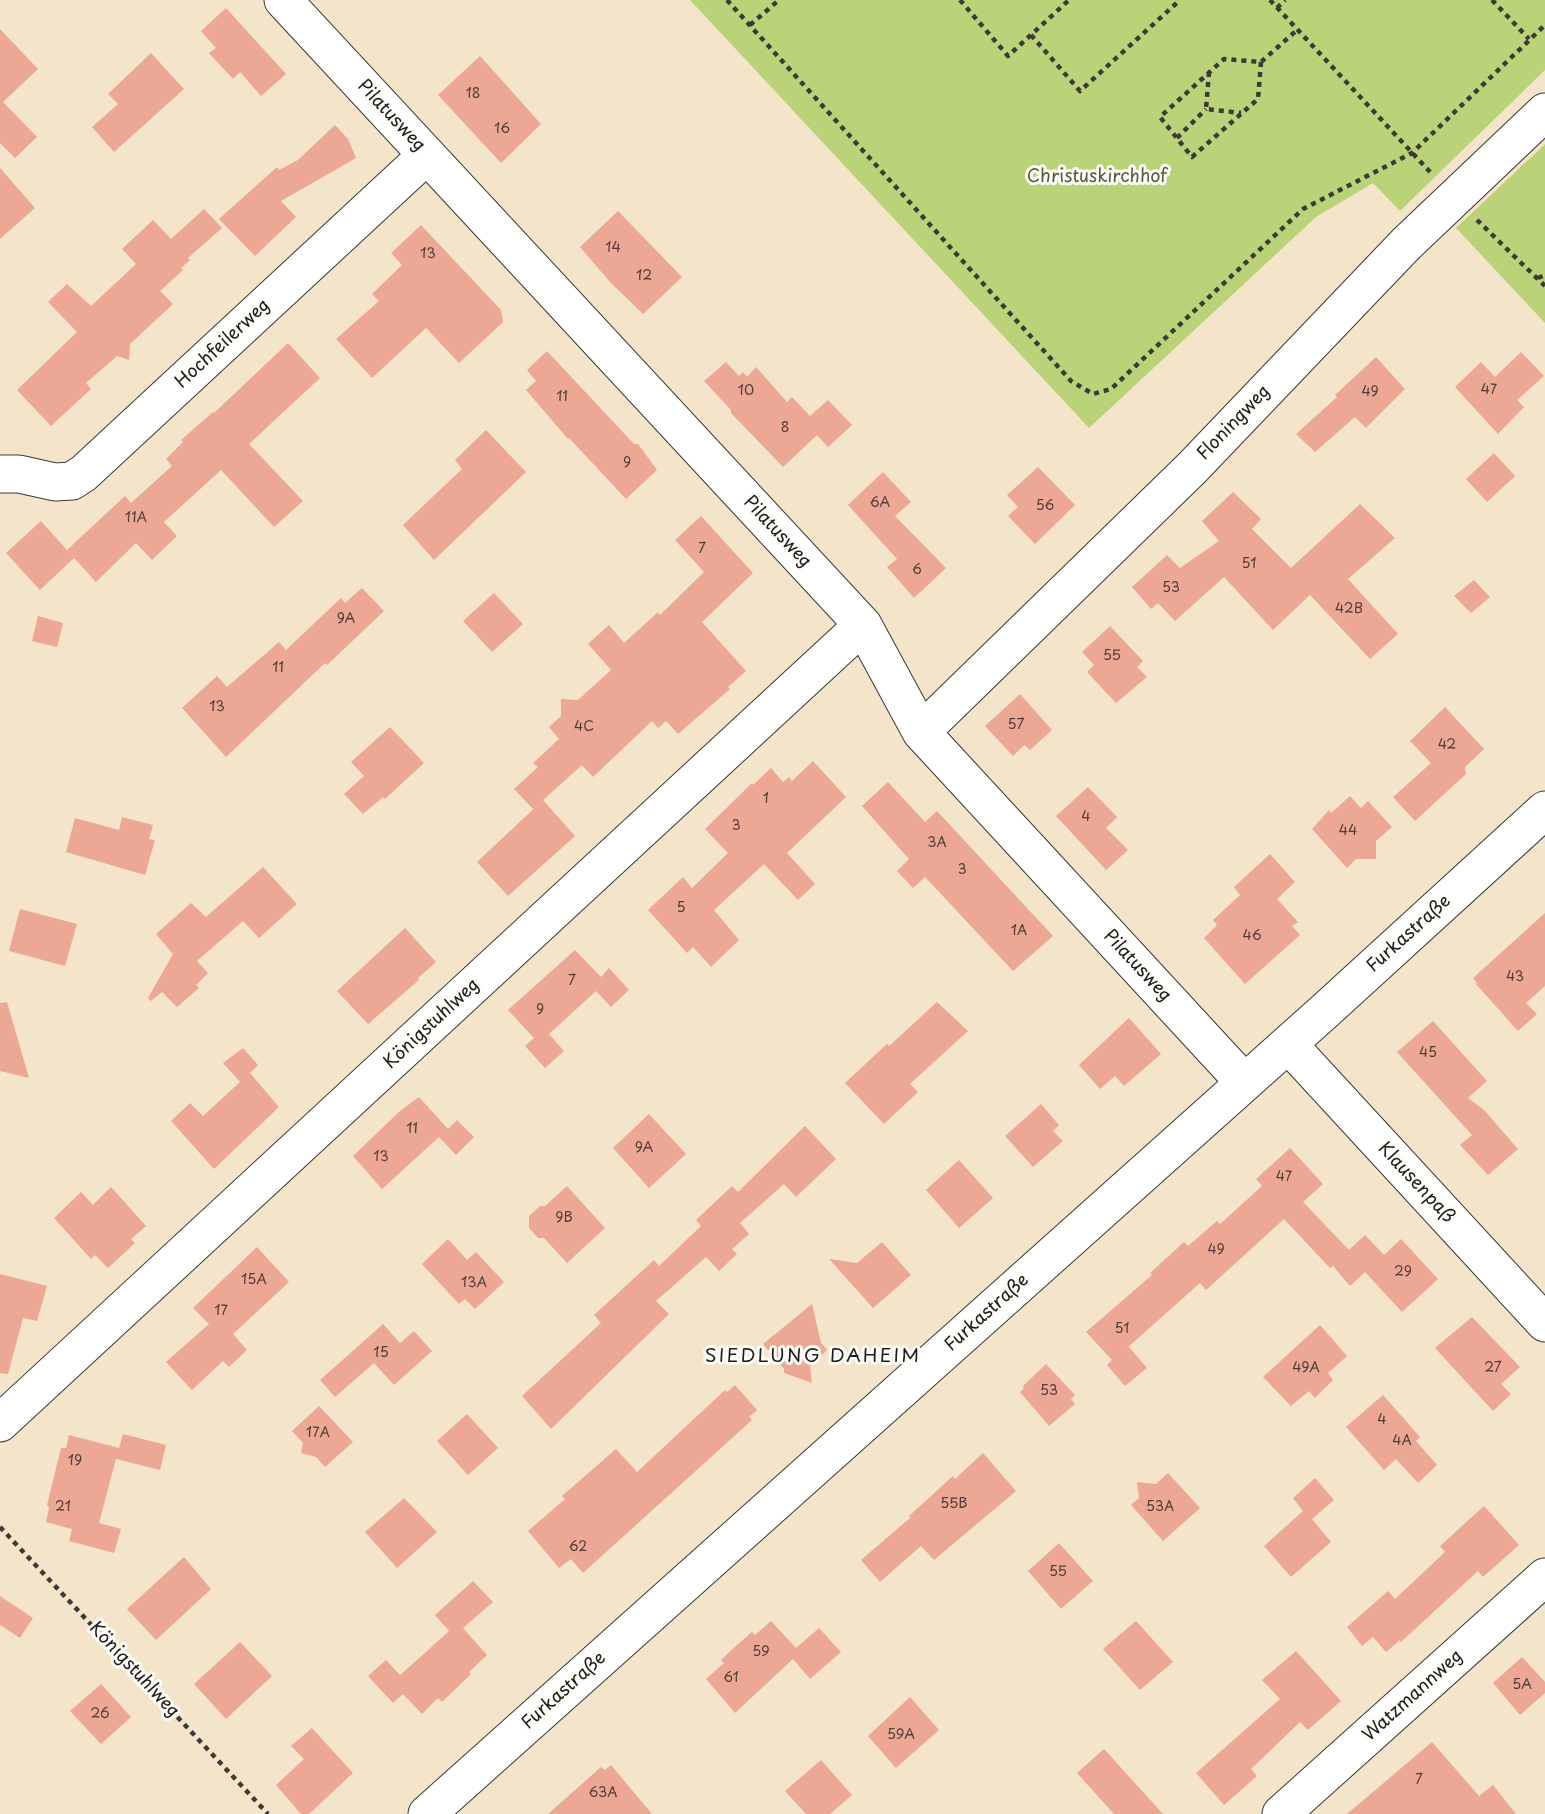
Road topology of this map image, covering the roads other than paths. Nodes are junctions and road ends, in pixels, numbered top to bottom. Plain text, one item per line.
1 (283, 0) edge
2 (1545, 112) edge
3 (427, 155) junction
4 (0, 474) edge
5 (863, 625) junction
6 (921, 732) junction
7 (1545, 810) edge
8 (1288, 1044) junction
9 (1244, 1082) junction
10 (1545, 1322) edge
11 (0, 1423) edge
12 (1545, 1577) edge
13 (427, 1814) edge
14 (1281, 1814) edge

1 - 3 street, Pilatusweg
2 - 6 street, Floningweg
3 - 4 street, Hochfeilerweg
3 - 5 street, Pilatusweg
5 - 6 street, Pilatusweg
5 - 11 street, Königstuhlweg
6 - 9 street, Pilatusweg
7 - 8 street, Furkastraße
8 - 9 street, Furkastraße
8 - 10 street, Klausenpaß
9 - 13 street, Furkastraße
12 - 14 street, Watzmannweg

